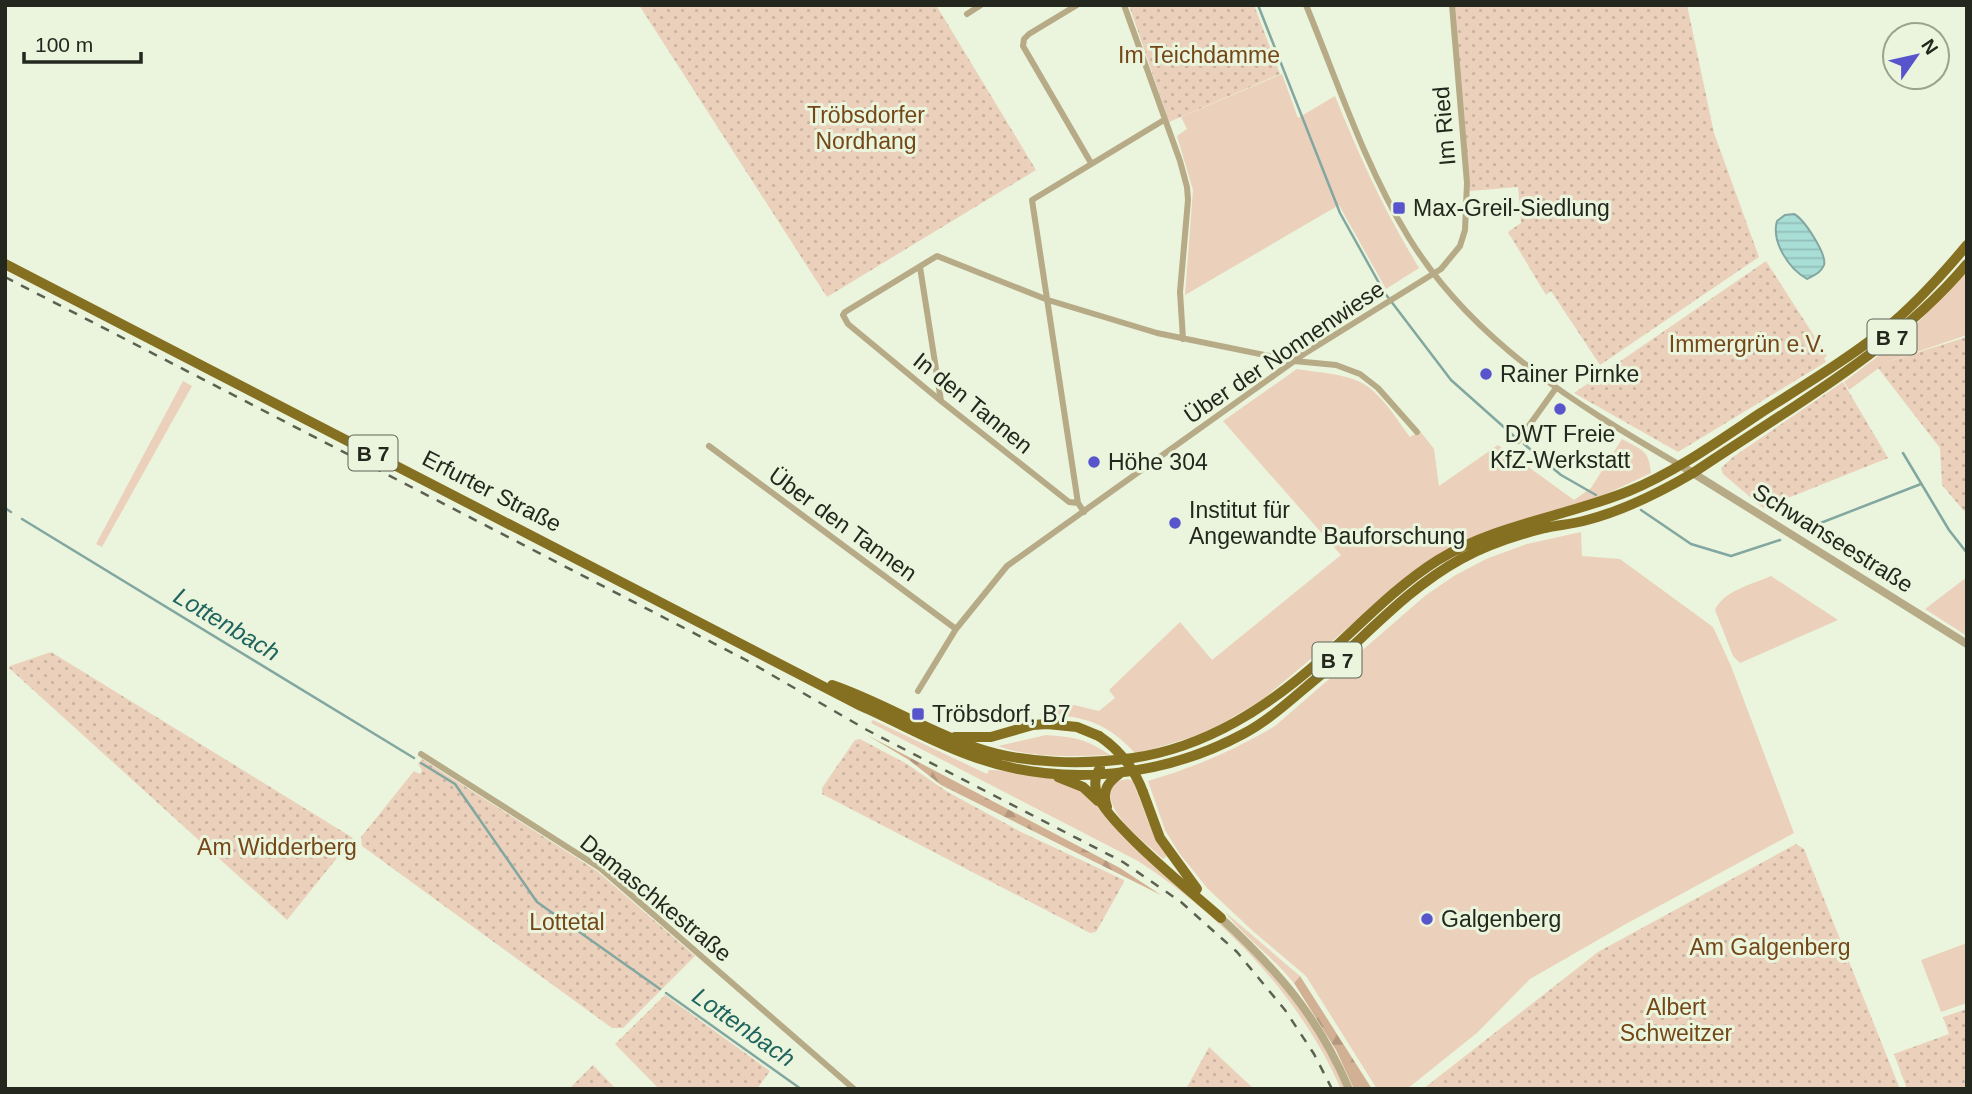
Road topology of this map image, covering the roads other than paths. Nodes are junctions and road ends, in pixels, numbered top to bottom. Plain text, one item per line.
1 (981, 5) edge
2 (1077, 5) edge
3 (1124, 5) edge
4 (1306, 5) edge
5 (1452, 5) edge
6 (967, 14) dead end
7 (1164, 120) junction
8 (1091, 163) junction
9 (1967, 245) edge
10 (5, 264) edge
11 (1967, 264) edge
12 (920, 267) junction
13 (1433, 273) junction
14 (1048, 299) junction
15 (1183, 339) junction
16 (1294, 361) junction
17 (1556, 388) junction
18 (942, 401) junction
19 (1417, 432) dead end
20 (1518, 442) dead end
21 (709, 446) dead end
22 (1680, 465) junction
23 (1693, 473) junction
24 (1078, 503) junction
25 (1084, 512) junction
26 (956, 629) junction
27 (1967, 644) edge
28 (810, 678) junction
29 (918, 691) dead end
30 (946, 736) junction
31 (421, 754) dead end
32 (1109, 761) junction
33 (1124, 771) junction
34 (1049, 774) junction
35 (1097, 774) junction
36 (1109, 813) junction
37 (1221, 918) junction
38 (854, 1089) edge
39 (1349, 1089) edge

1 - 6 street
2 - 8 street
3 - 7 street
4 - 13 street
5 - 13 street, Im Ried
7 - 8 street
7 - 15 street
8 - 14 street
9 - 22 main road, B 7
10 - 28 main road, Erfurter Straße / B 7
11 - 23 main road, B 7
12 - 14 street
12 - 18 street
12 - 18 street, In den Tannen
13 - 16 street, Über der Nonnenwiese
13 - 17 street
14 - 15 street
14 - 24 street
15 - 16 street
16 - 19 street
16 - 25 street, Über der Nonnenwiese
17 - 20 street
17 - 22 street
18 - 24 street, In den Tannen
21 - 26 street, Über den Tannen
22 - 23 street, Schwanseestraße
22 - 32 main road, B 7
23 - 27 street, Schwanseestraße
23 - 33 main road, B 7
24 - 25 street, In den Tannen
25 - 26 street, Über der Nonnenwiese
26 - 29 street, Über der Nonnenwiese
28 - 30 main road, Erfurter Straße / B 7
28 - 34 main road, Erfurter Straße / B 7
30 - 32 main road, B 7
30 - 37 main road, B 7, bridge
31 - 38 street, Damaschkestraße
32 - 35 main road
33 - 35 main road, B 7
33 - 36 main road
34 - 35 main road, B 7
34 - 36 main road
35 - 36 main road
36 - 37 main road
37 - 39 street

